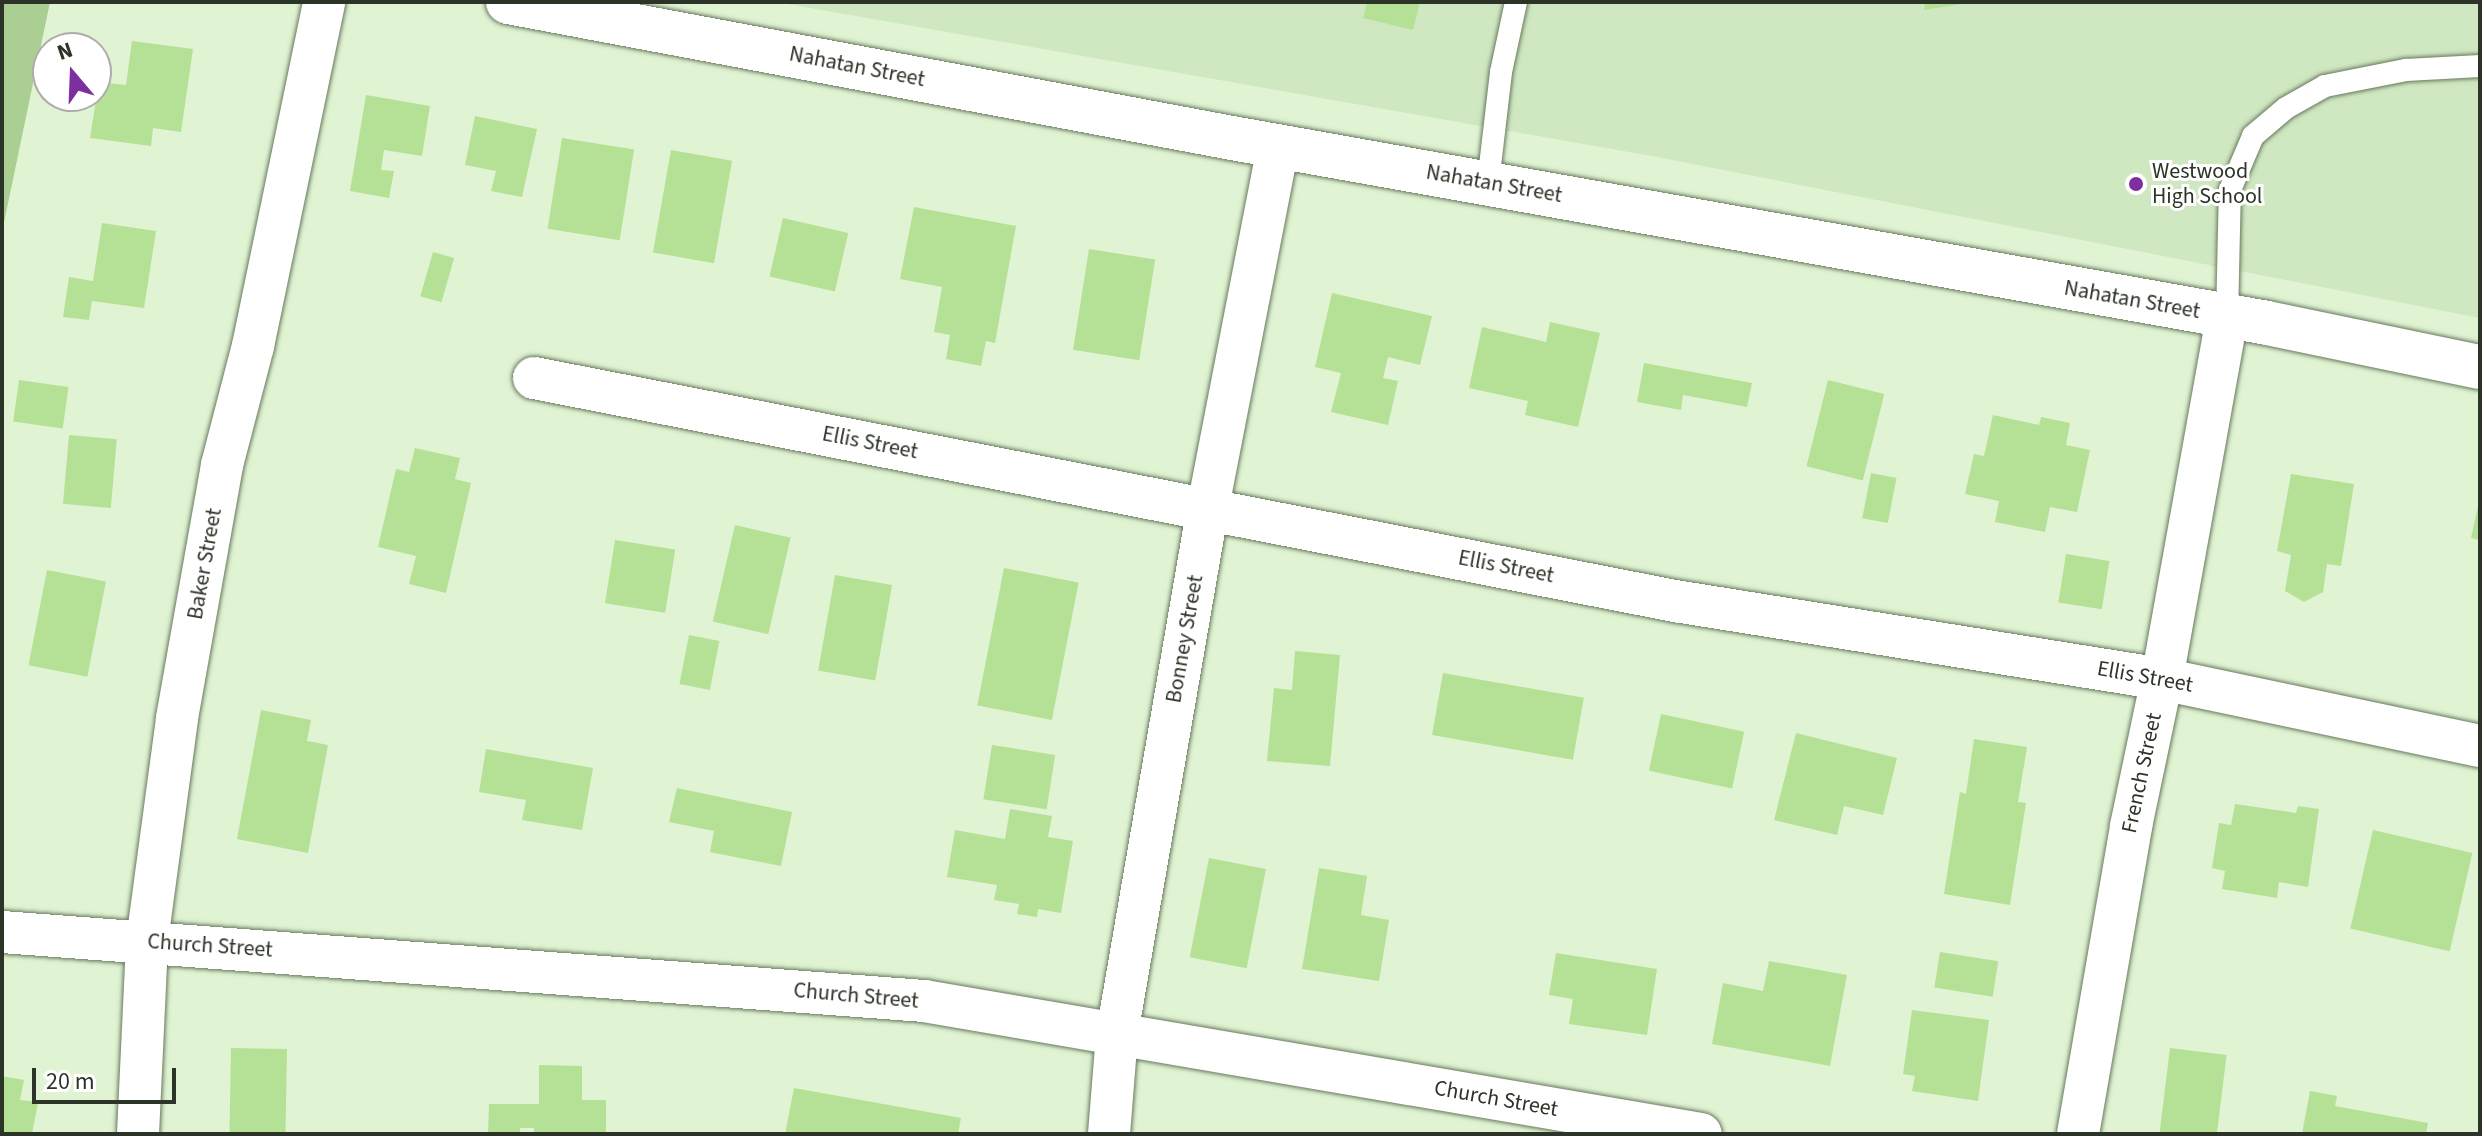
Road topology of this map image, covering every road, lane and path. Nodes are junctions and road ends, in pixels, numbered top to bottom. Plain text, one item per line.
1 (324, 2) edge
2 (508, 2) edge
3 (1516, 2) edge
4 (2480, 66) edge
5 (1278, 146) junction
6 (1488, 183) junction
7 (2227, 318) junction
8 (2480, 367) edge
9 (534, 378) dead end
10 (1208, 507) junction
11 (2162, 679) junction
12 (2480, 746) edge
13 (2, 932) edge
14 (147, 941) junction
15 (1117, 1034) junction
16 (138, 1134) edge
17 (1109, 1134) edge
18 (1701, 1134) edge
19 (2078, 1134) edge

1 - 14 street, Baker Street
2 - 5 main road, Nahatan Street
3 - 6 lane
4 - 7 lane
5 - 6 main road, Nahatan Street
5 - 10 street, Bonney Street
6 - 7 main road, Nahatan Street
7 - 8 main road, Nahatan Street
7 - 11 street, French Street
9 - 10 street, Ellis Street
10 - 11 street, Ellis Street
10 - 15 street, Bonney Street
11 - 12 street, Ellis Street
11 - 19 street, French Street
13 - 14 street, Church Street
14 - 15 street, Church Street
14 - 16 street, Baker Street
15 - 17 street, Bonney Street
15 - 18 street, Church Street

